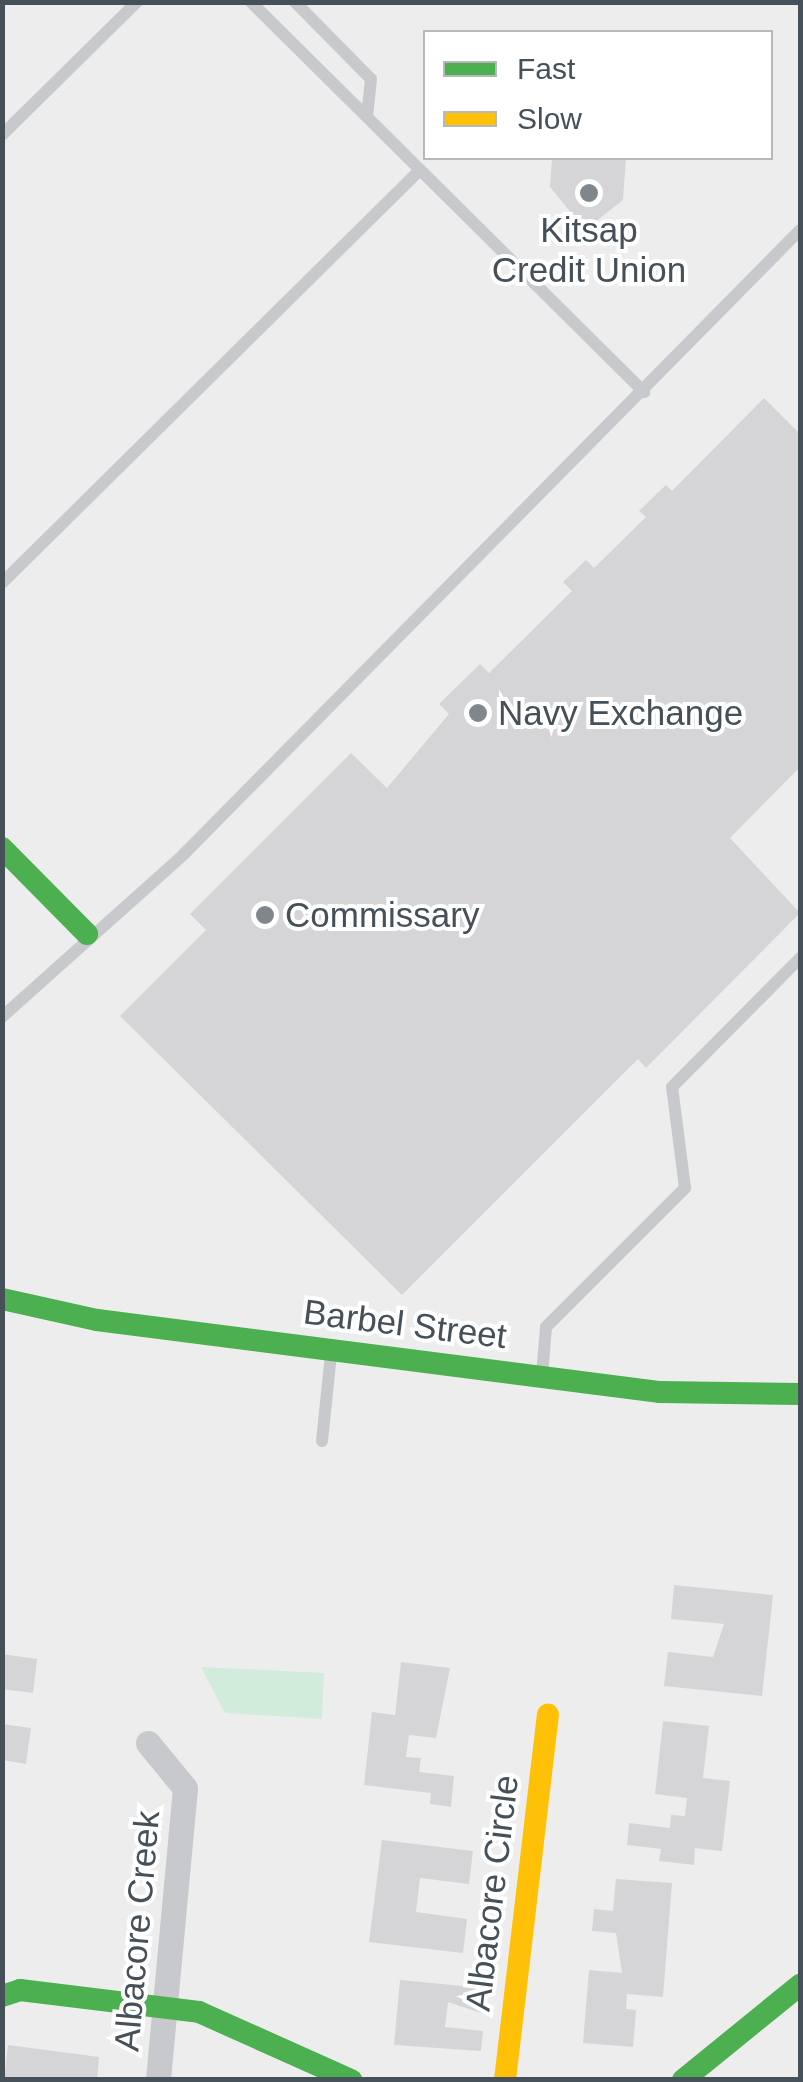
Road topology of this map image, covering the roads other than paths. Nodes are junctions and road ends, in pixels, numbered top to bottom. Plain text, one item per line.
1 (137, 2) edge
2 (252, 2) edge
3 (295, 2) edge
4 (367, 117) junction
5 (2, 135) edge
6 (420, 170) junction
7 (800, 230) edge
8 (644, 392) junction
9 (2, 583) edge
10 (2, 848) edge
11 (87, 934) junction
12 (800, 958) edge
13 (2, 1017) edge
14 (2, 1299) edge
15 (331, 1350) junction
16 (541, 1377) junction
17 (800, 1394) edge
18 (322, 1440) dead end
19 (548, 1715) dead end
20 (148, 1742) dead end
21 (800, 1985) edge
22 (2, 1996) edge
23 (166, 2005) junction
24 (158, 2080) edge
25 (350, 2080) edge
26 (506, 2080) edge
27 (683, 2080) edge

1 - 5 lane
2 - 4 lane
3 - 4 lane
4 - 6 lane
6 - 8 lane
6 - 9 lane
7 - 8 lane
8 - 11 lane
10 - 11 street
11 - 13 lane
12 - 16 lane
14 - 15 street, Barbel Street
15 - 16 street, Barbel Street
15 - 18 lane
16 - 17 street, Barbel Street
19 - 26 street, Albacore Circle
20 - 23 street, Albacore Creek
21 - 27 street
22 - 23 street
23 - 24 street, Albacore Creek
23 - 25 street

